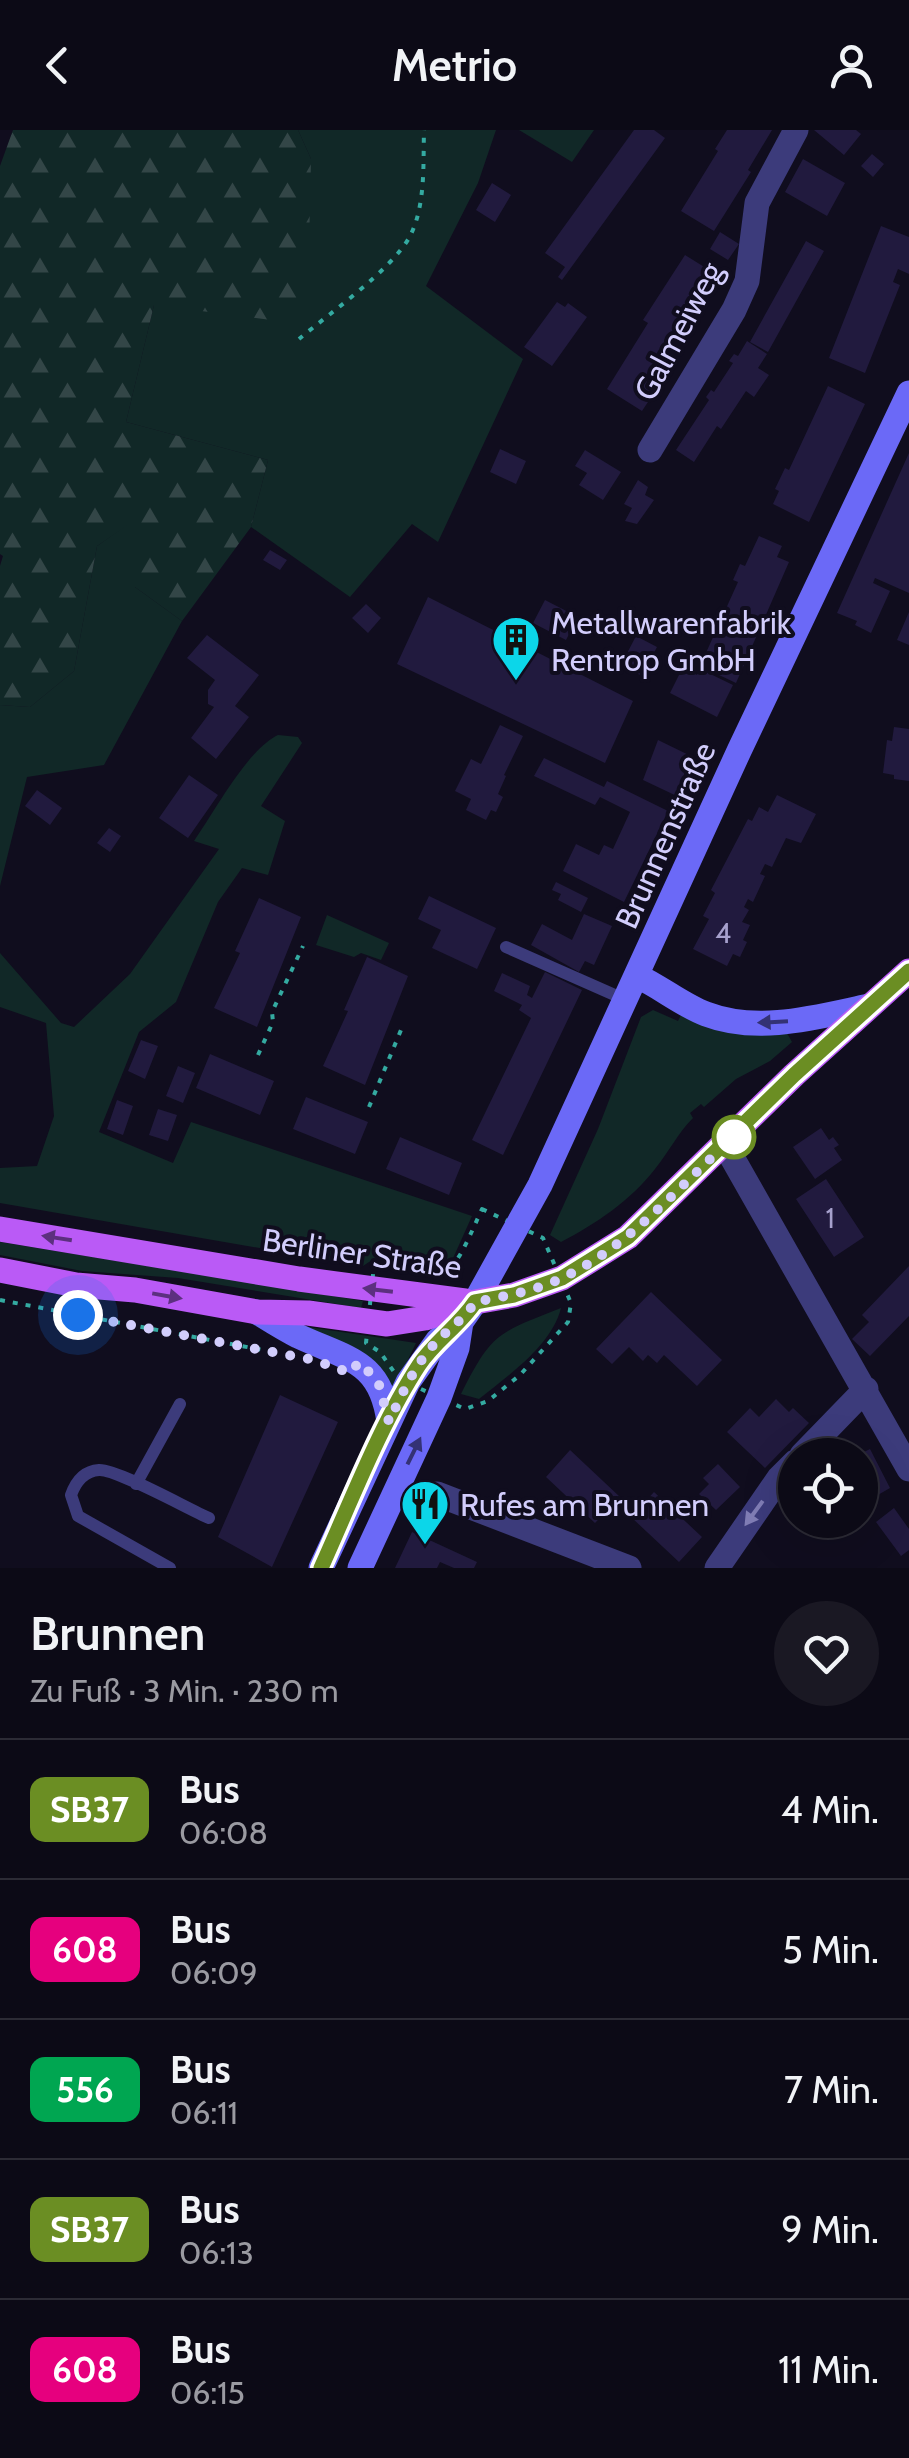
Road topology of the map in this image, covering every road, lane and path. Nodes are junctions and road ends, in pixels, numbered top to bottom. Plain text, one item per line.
1 (424, 130) edge
2 (796, 130) edge
3 (299, 339) dead end
4 (909, 393) edge
5 (650, 450) dead end
6 (302, 946) dead end
7 (506, 947) dead end
8 (909, 971) edge
9 (638, 976) junction
10 (626, 1000) junction
11 (869, 1006) junction
12 (401, 1030) dead end
13 (258, 1055) dead end
14 (369, 1107) dead end
15 (725, 1145) junction
16 (0, 1229) edge
17 (0, 1270) edge
18 (0, 1300) edge
19 (257, 1312) junction
20 (468, 1312) junction
21 (274, 1352) dead end
22 (866, 1389) junction
23 (180, 1404) dead end
24 (389, 1422) junction
25 (818, 1438) edge
26 (909, 1469) edge
27 (778, 1479) edge
28 (136, 1484) junction
29 (436, 1494) dead end
30 (209, 1518) dead end
31 (624, 1567) edge
32 (170, 1568) edge
33 (321, 1568) edge
34 (360, 1568) edge
35 (716, 1568) edge

1 - 3 path
2 - 5 street, Galmeiweg
4 - 9 main road, Brunnenstraße
6 - 13 path
7 - 10 lane
8 - 11 main road
9 - 10 main road, Brunnenstraße
11 -> 9 main road
10 - 20 main road, Brunnenstraße
11 - 15 main road
12 - 14 path
15 - 20 main road
15 - 22 street
20 -> 16 main road, Berliner Straße
17 -> 19 main road, Berliner Straße
18 - 21 path
19 - 20 main road, Berliner Straße
19 - 24 main road
20 - 24 main road
34 -> 20 main road
22 - 25 street
22 - 26 street
23 - 28 lane
24 - 33 main road
27 -> 35 street
28 - 30 lane
28 - 32 lane
29 - 31 street

